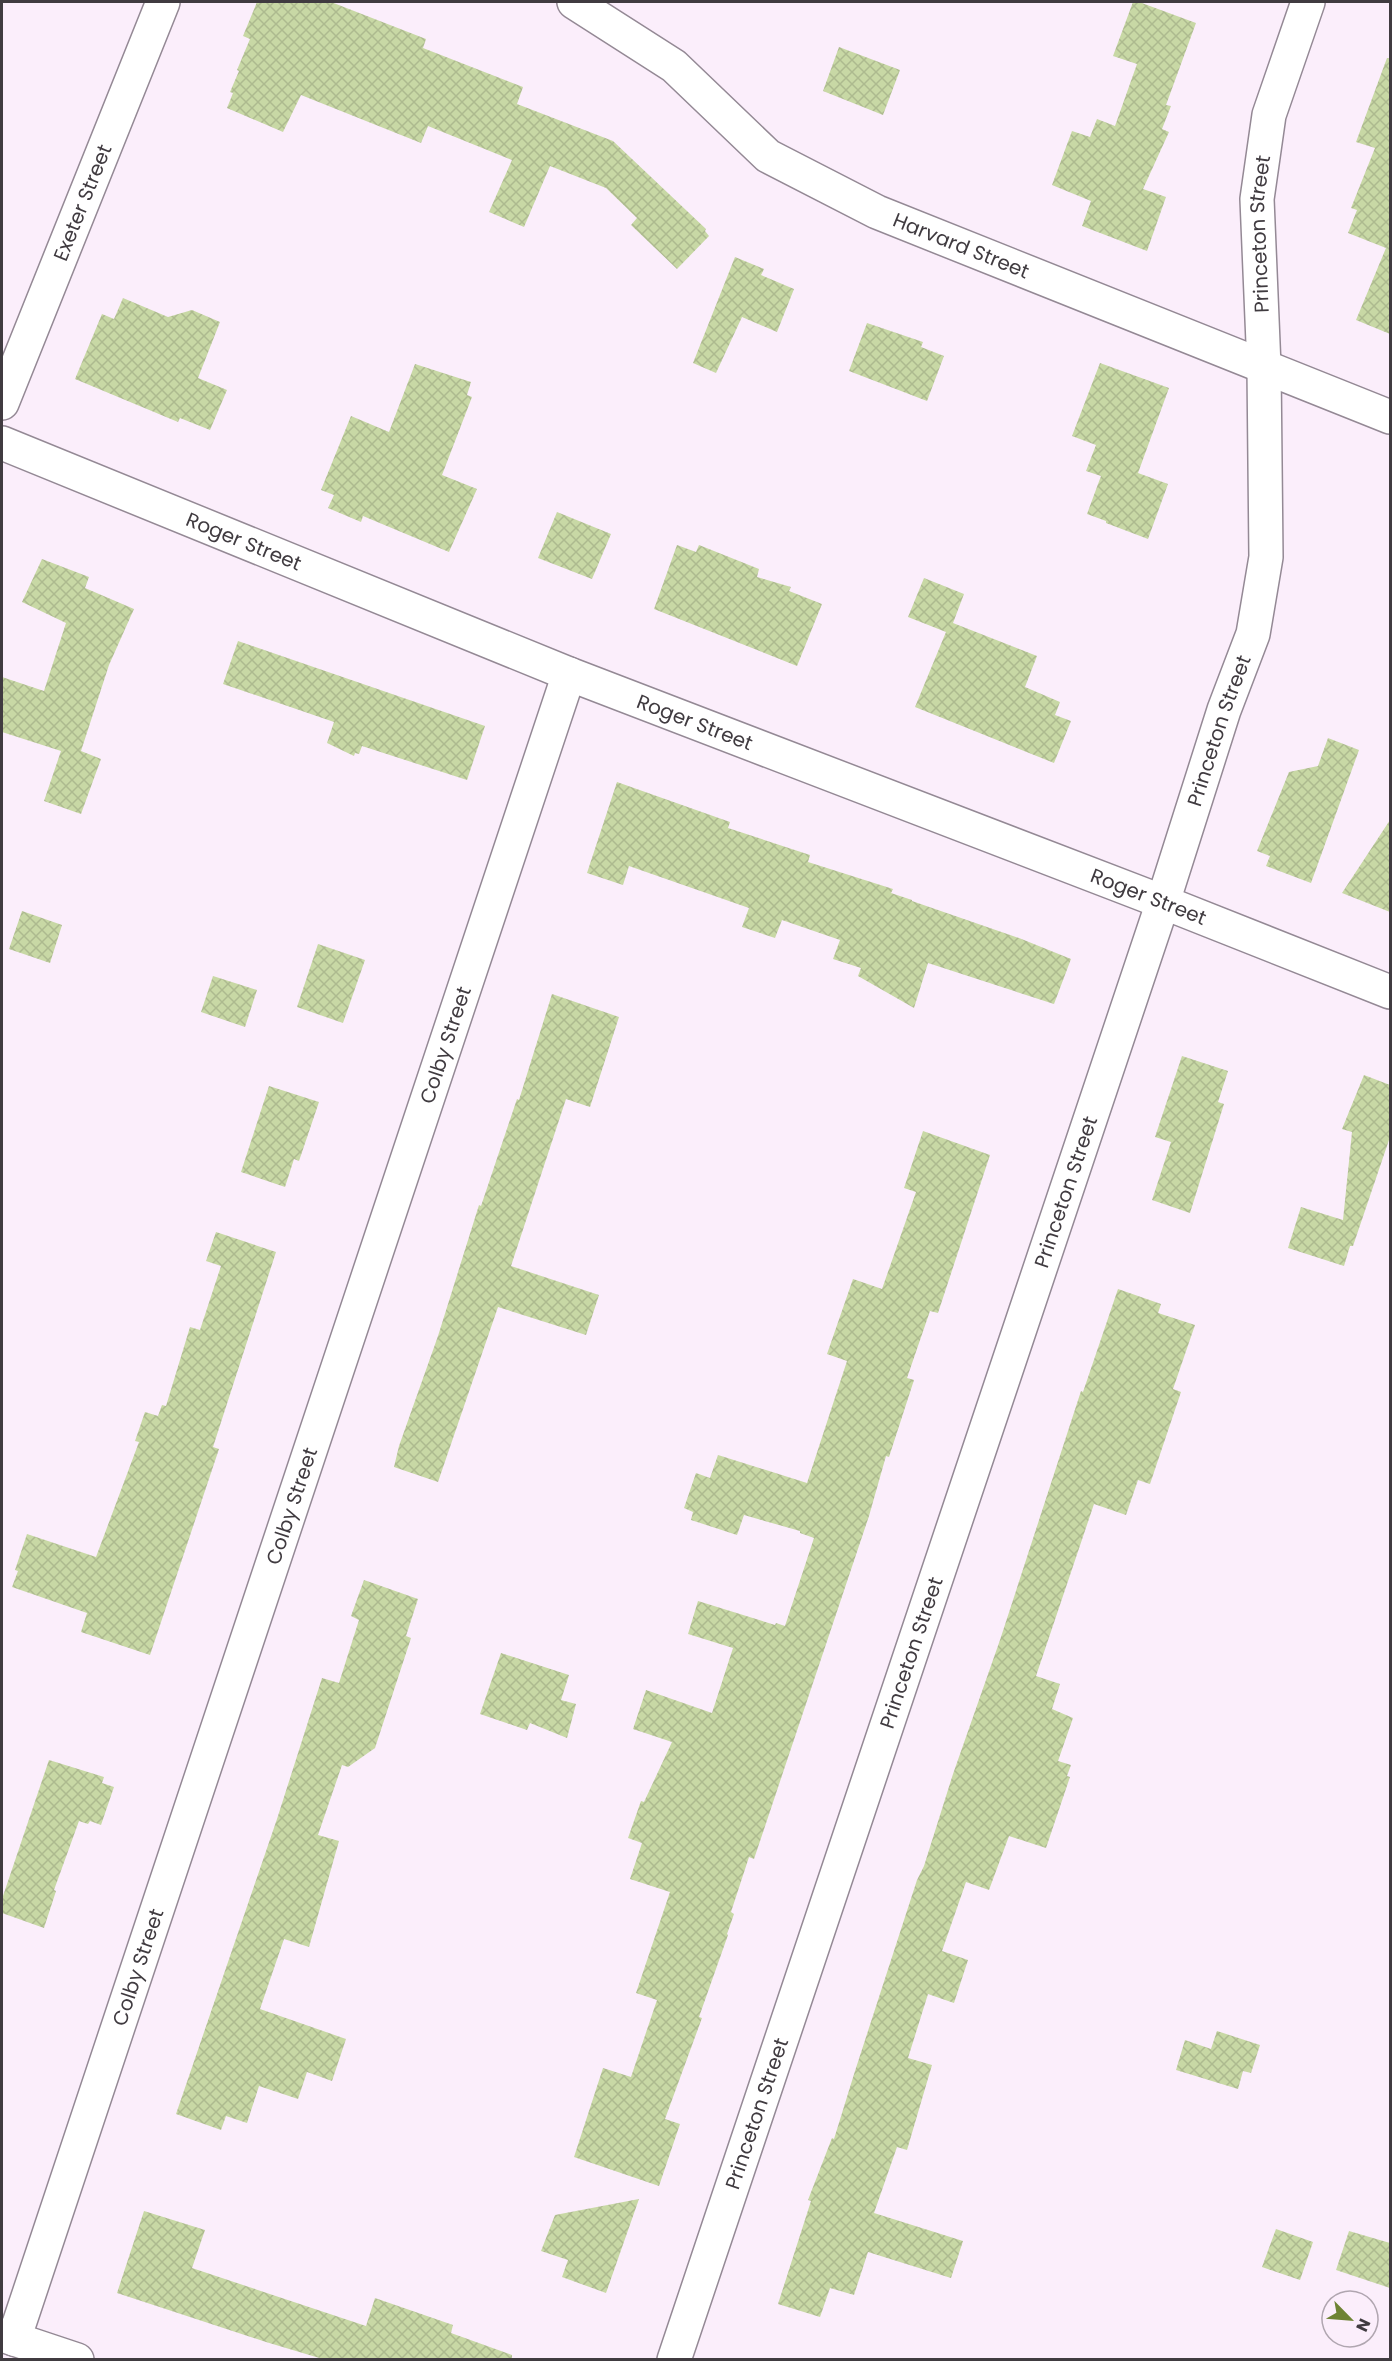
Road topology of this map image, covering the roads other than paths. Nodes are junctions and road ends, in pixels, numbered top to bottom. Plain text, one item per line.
1 (163, 2) edge
2 (574, 2) edge
3 (1308, 2) edge
4 (1264, 367) junction
5 (2, 403) edge
6 (1390, 417) edge
7 (2, 443) edge
8 (569, 674) junction
9 (1163, 902) junction
10 (1390, 992) edge
11 (8, 2337) edge
12 (77, 2360) edge
13 (674, 2360) edge

1 - 5 street, Exeter Street
2 - 4 street, Harvard Street
3 - 4 street, Princeton Street
4 - 6 street, Harvard Street
4 - 9 street, Princeton Street
7 - 8 street, Roger Street
8 - 9 street, Roger Street
8 - 11 street, Colby Street
9 - 10 street, Roger Street
9 - 13 street, Princeton Street
11 - 12 street

